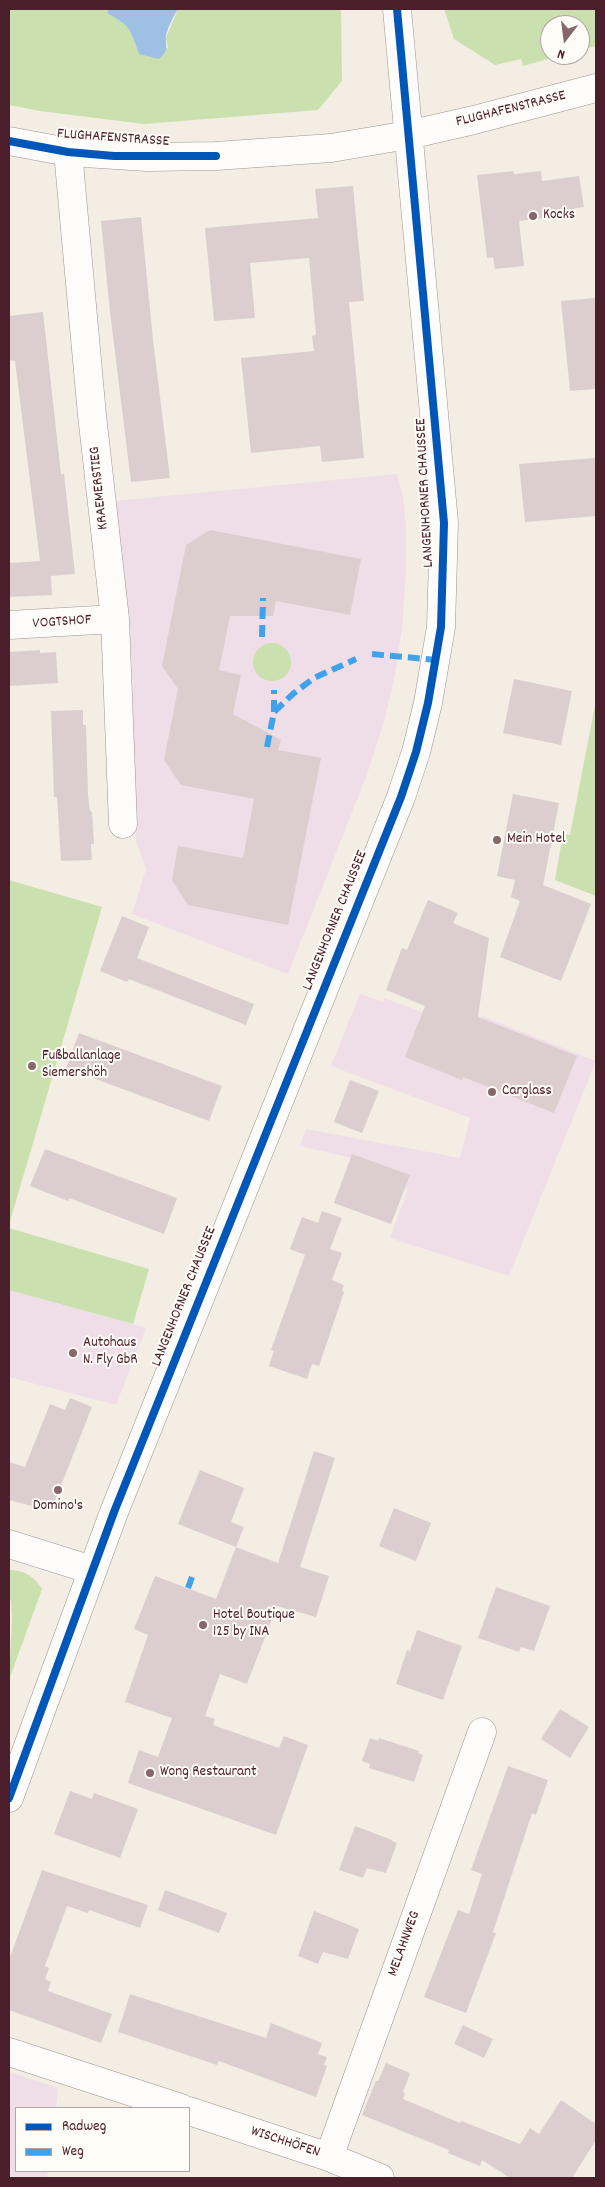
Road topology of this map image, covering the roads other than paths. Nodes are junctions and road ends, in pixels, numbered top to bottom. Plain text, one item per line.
1 (397, 9) edge
2 (596, 88) edge
3 (408, 135) junction
4 (9, 140) edge
5 (68, 152) junction
6 (115, 619) junction
7 (9, 625) edge
8 (123, 824) dead end
9 (9, 1544) edge
10 (92, 1570) junction
11 (482, 1732) dead end
12 (9, 1798) edge
13 (9, 2052) edge
14 (178, 2107) edge
15 (190, 2111) edge
16 (328, 2157) junction
17 (380, 2178) edge

1 - 3 street, LANGENHORNER CHAUSSEE
2 - 3 street, FLUGHAFENSTRASSE
3 - 5 street, FLUGHAFENSTRASSE
3 - 10 street, LANGENHORNER CHAUSSEE
4 - 5 street, FLUGHAFENSTRASSE
5 - 6 street, KRAEMERSTIEG
6 - 7 street, VOGTSHOF
6 - 8 street, KRAEMERSTIEG
9 - 10 street
10 - 12 street, LANGENHORNER CHAUSSEE
11 - 16 street, MELAHNWEG
13 - 14 street
15 - 16 street, WISCHHÖFEN
16 - 17 street, WISCHHÖFEN

